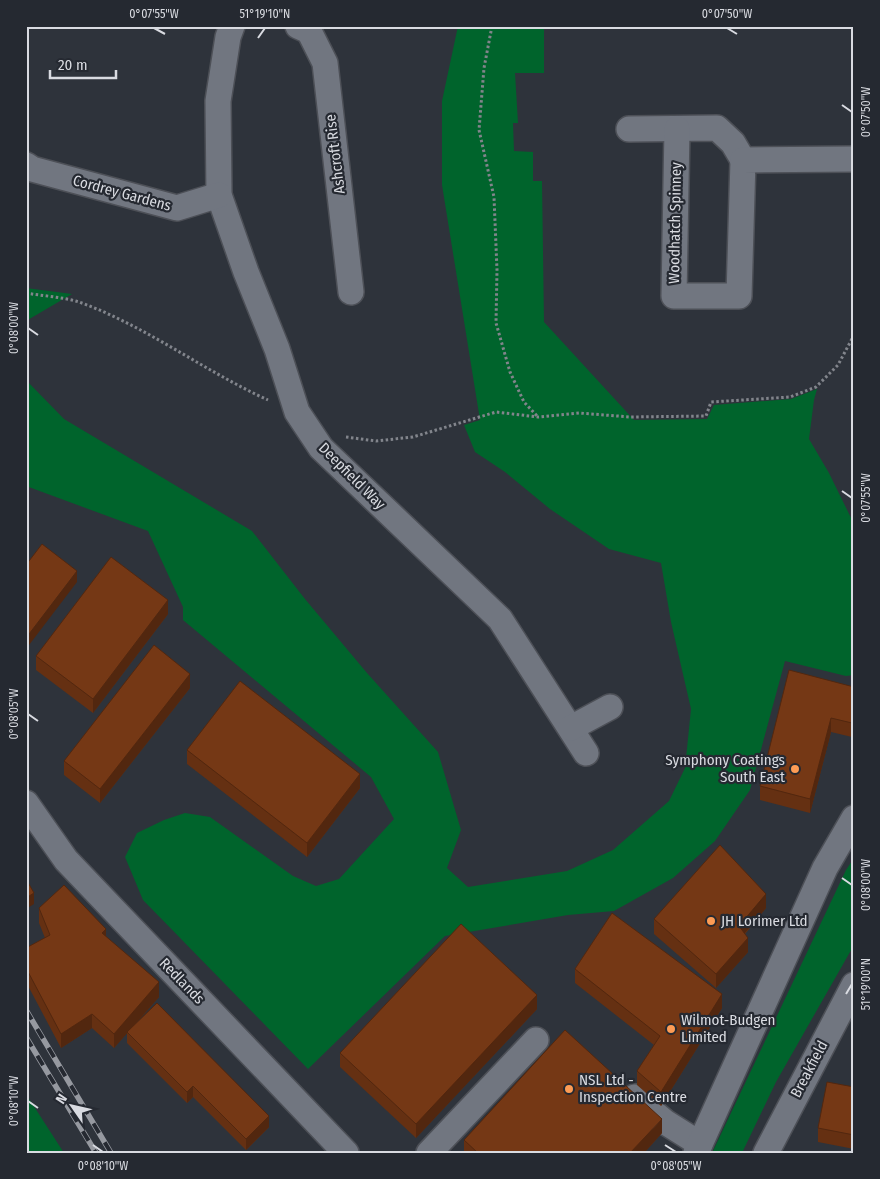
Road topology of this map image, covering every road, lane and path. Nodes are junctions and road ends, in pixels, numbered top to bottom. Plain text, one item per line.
1 (232, 26) edge
2 (298, 26) edge
3 (492, 26) edge
4 (629, 129) dead end
5 (677, 129) junction
6 (854, 159) edge
7 (743, 160) junction
8 (26, 165) edge
9 (219, 195) junction
10 (352, 292) dead end
11 (26, 293) edge
12 (854, 335) edge
13 (297, 412) junction
14 (538, 417) junction
15 (339, 434) dead end
16 (610, 707) dead end
17 (571, 728) junction
18 (586, 753) dead end
19 (26, 803) edge
20 (854, 818) edge
21 (854, 985) edge
22 (536, 1040) dead end
23 (618, 1082) edge
24 (698, 1148) edge
25 (346, 1153) edge
26 (429, 1153) edge
27 (766, 1153) edge

1 - 9 street, Deepfield Way
2 - 10 street, Ashcroft Rise
3 - 14 path
4 - 5 street
5 - 7 street
5 - 7 street, Woodhatch Spinney
6 - 7 street
8 - 9 street, Cordrey Gardens
9 - 13 street, Deepfield Way
11 - 13 path
12 - 14 path
13 - 17 street, Deepfield Way
14 - 15 path
16 - 17 street
17 - 18 street, Deepfield Way
19 - 25 street, Redlands
20 - 24 street
21 - 27 street, Breakfield
22 - 26 street
23 - 24 street

